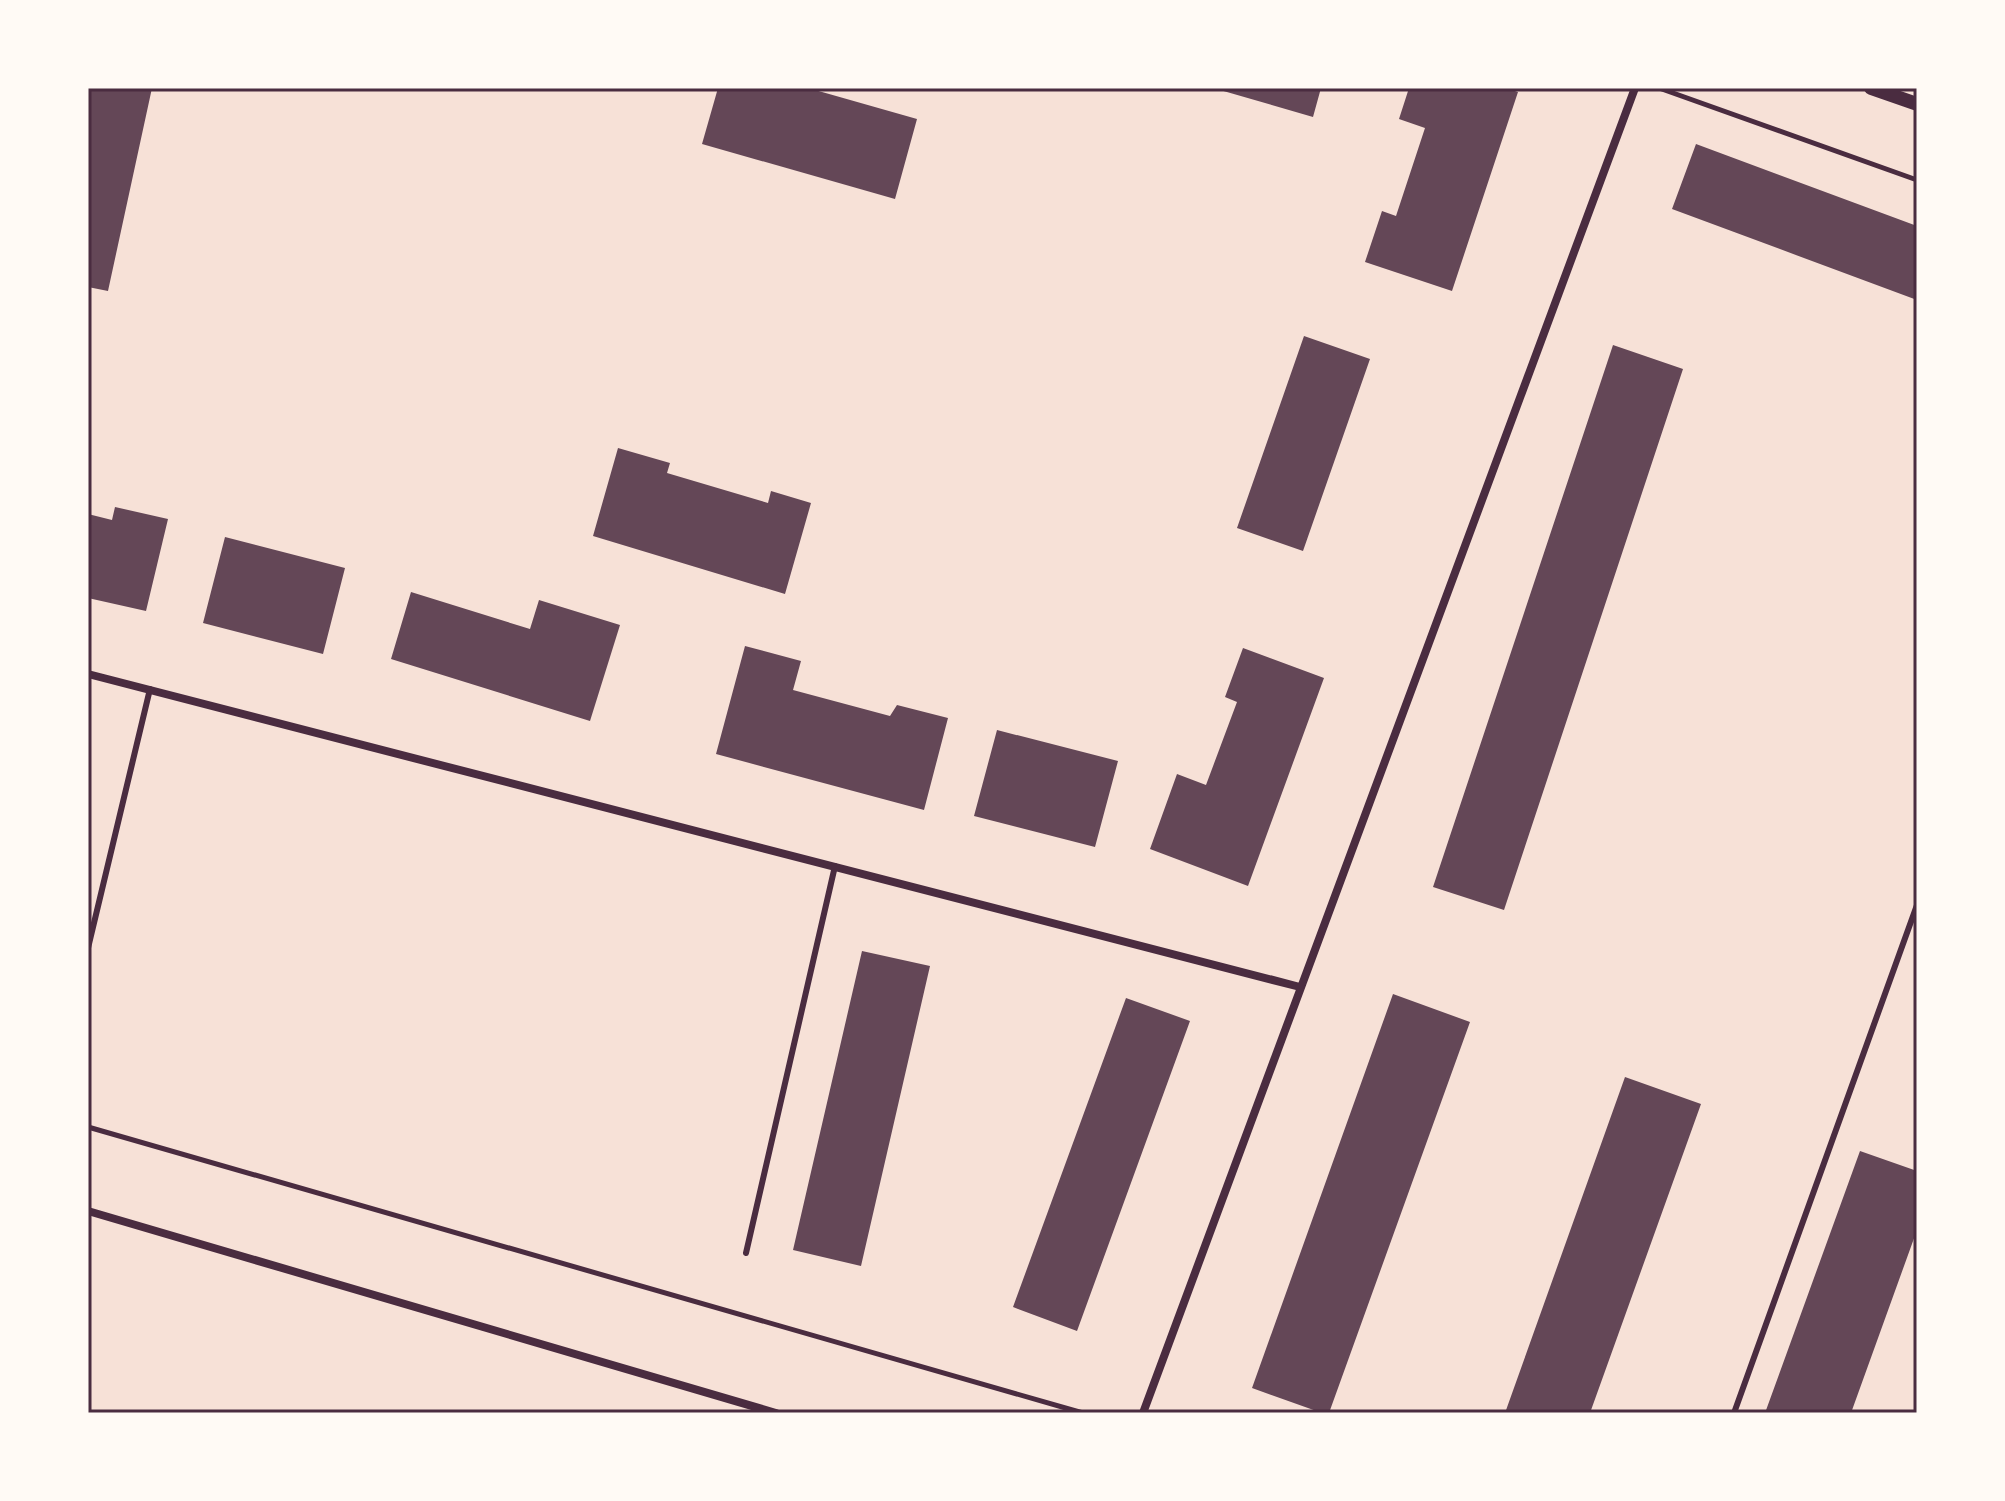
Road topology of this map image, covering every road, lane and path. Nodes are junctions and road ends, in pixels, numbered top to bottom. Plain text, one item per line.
1 (1635, 88) edge
2 (1658, 88) edge
3 (1871, 88) edge
4 (1917, 104) edge
5 (1917, 180) edge
6 (88, 674) edge
7 (150, 689) junction
8 (835, 866) junction
9 (1917, 905) edge
10 (88, 948) edge
11 (1300, 987) junction
12 (88, 1127) edge
13 (88, 1211) edge
14 (746, 1253) dead end
15 (776, 1413) edge
16 (1083, 1413) edge
17 (1143, 1413) edge
18 (1734, 1413) edge

1 - 11 street
2 - 5 path
3 - 4 street
6 - 7 street
7 - 8 street
7 - 10 lane
8 - 11 street
8 - 14 lane
9 - 18 lane
11 - 17 street
12 - 16 path
13 - 15 street

